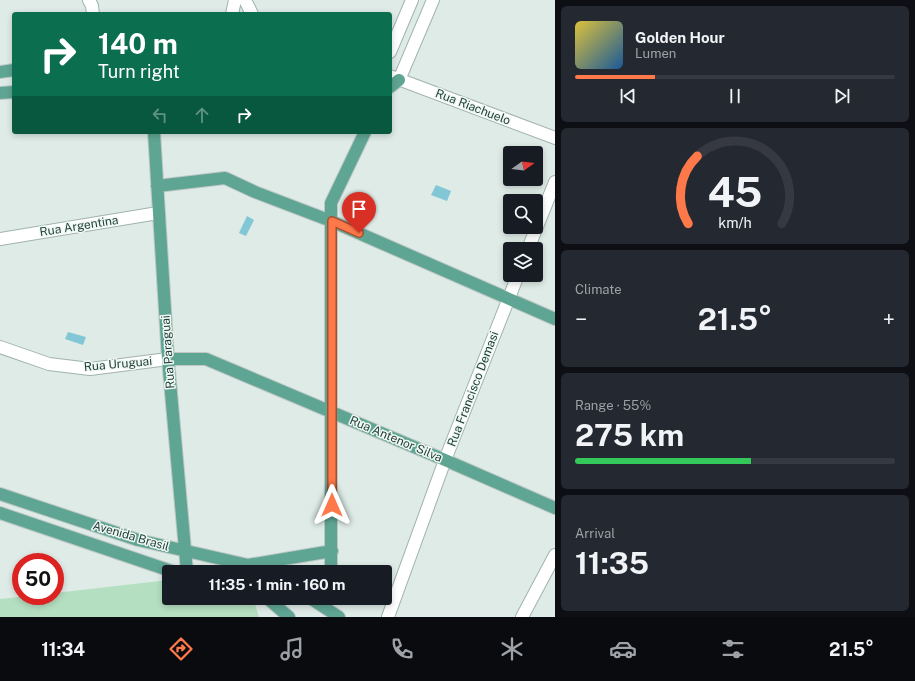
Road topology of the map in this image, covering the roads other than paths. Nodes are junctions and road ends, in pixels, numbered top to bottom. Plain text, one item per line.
1 (89, 0) edge
2 (234, 0) edge
3 (245, 0) edge
4 (412, 0) edge
5 (433, 0) edge
6 (93, 12) edge
7 (232, 12) edge
8 (251, 12) edge
9 (392, 47) edge
10 (12, 70) edge
11 (0, 72) edge
12 (393, 81) edge
13 (12, 92) edge
14 (0, 93) edge
15 (154, 134) edge
16 (364, 134) edge
17 (555, 138) edge
18 (555, 182) edge
19 (157, 186) junction
20 (158, 213) junction
21 (332, 221) junction
22 (0, 239) edge
23 (531, 242) edge
24 (515, 282) edge
25 (508, 299) junction
26 (555, 319) edge
27 (0, 346) edge
28 (168, 359) junction
29 (331, 412) junction
30 (445, 460) junction
31 (0, 494) edge
32 (555, 508) edge
33 (0, 513) edge
34 (185, 550) junction
35 (332, 551) junction
36 (555, 555) edge
37 (186, 565) edge
38 (248, 565) joint
39 (331, 565) edge
40 (162, 568) edge
41 (275, 605) edge
42 (319, 605) edge
43 (332, 605) edge
44 (333, 615) edge
45 (287, 616) edge
46 (388, 617) edge
47 (522, 617) edge

1 - 6 street
2 - 7 street
3 - 8 street
4 - 9 street
5 - 12 street
10 - 11 main road
12 - 17 street, Rua Riachuelo
13 - 14 main road
15 - 19 main road, Rua Paraguai
16 - 21 main road
18 - 23 street
19 - 20 main road, Rua Paraguai
19 - 21 main road
20 - 22 street, Rua Argentina
20 - 28 main road, Rua Paraguai
21 - 25 main road
21 - 29 main road
24 - 25 street, Rua Francisco Demasi
25 - 26 main road
25 - 30 street, Rua Francisco Demasi
27 - 28 street, Rua Uruguai
28 - 29 main road, Rua Antenor Silva
28 - 34 main road, Rua Paraguai
29 - 30 main road, Rua Antenor Silva
29 - 35 main road
30 - 32 main road, Rua Antenor Silva
30 - 46 street, Rua Francisco Demasi
31 - 34 main road, Avenida Brasil
33 - 40 main road, Avenida Brasil
34 - 37 main road, Rua Paraguai
34 - 38 main road, Avenida Brasil
35 - 38 main road
35 - 39 main road
36 - 47 street
41 - 45 main road
42 - 44 main road
43 - 44 main road

